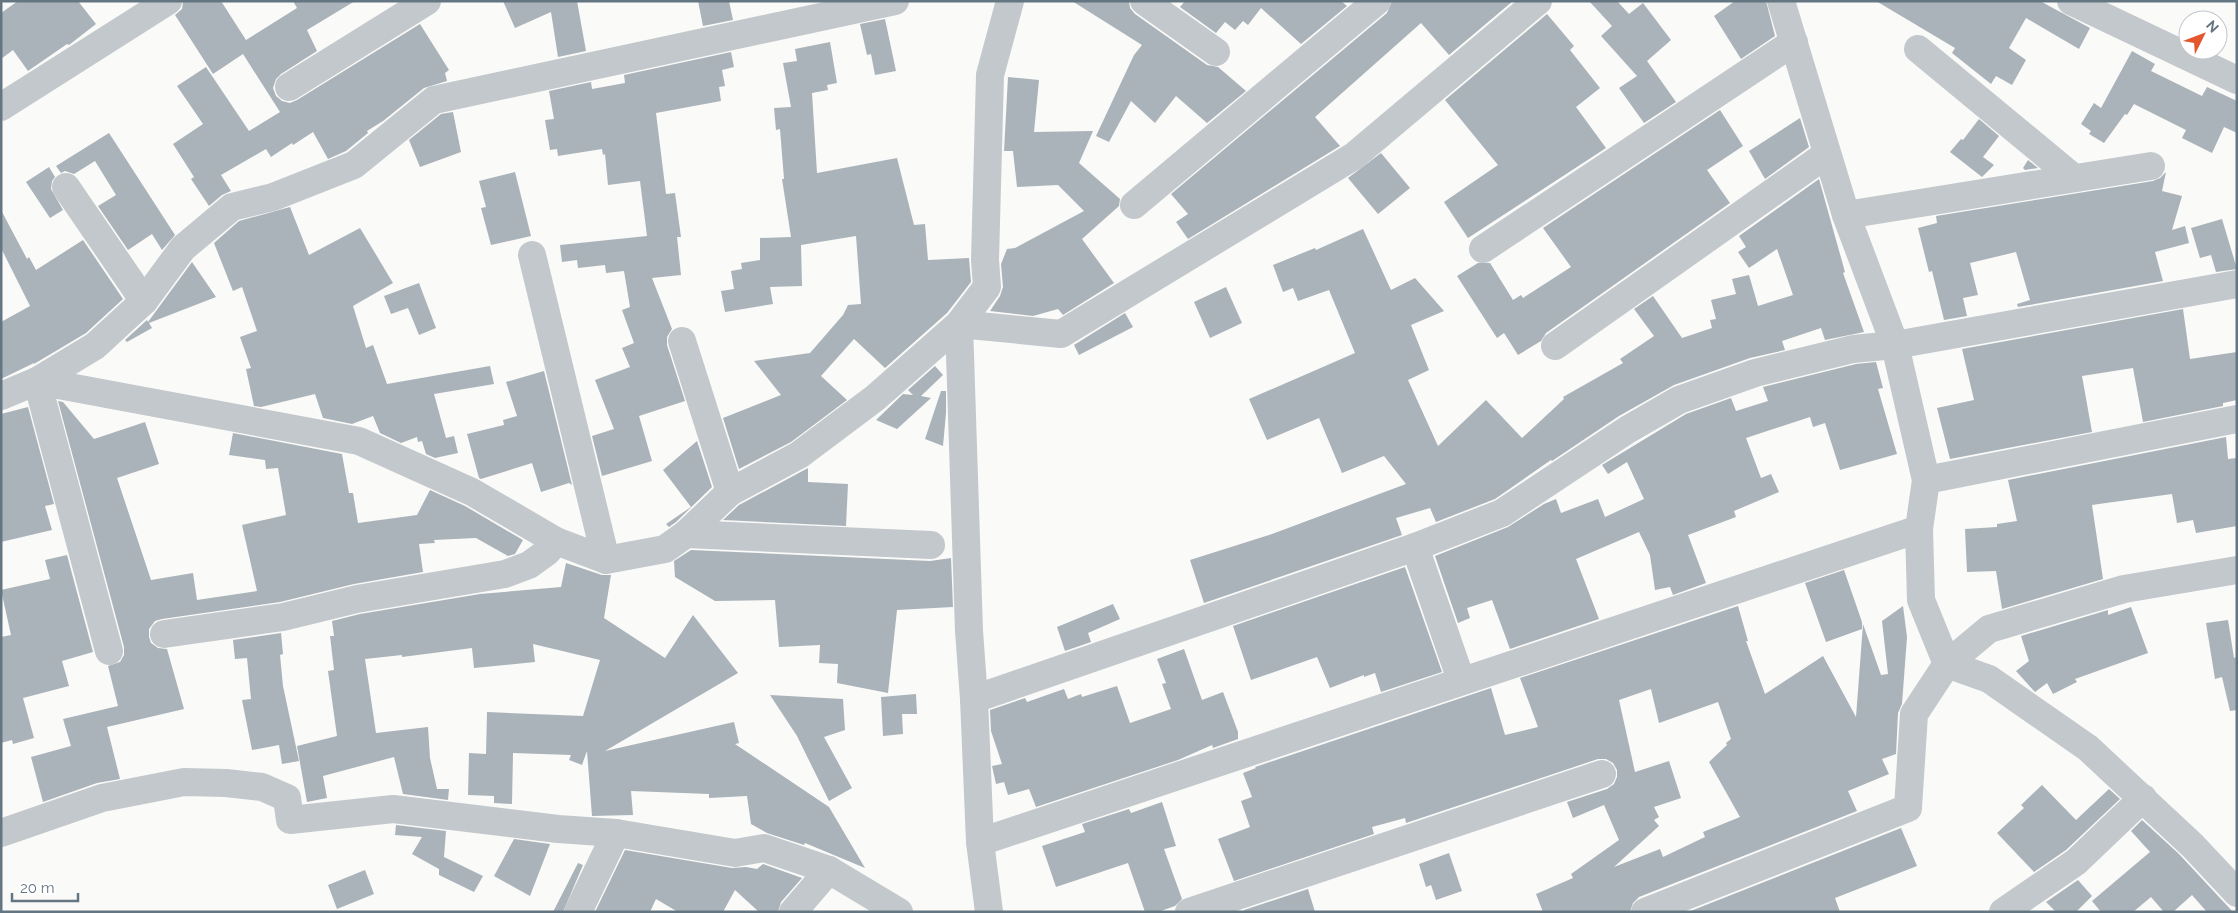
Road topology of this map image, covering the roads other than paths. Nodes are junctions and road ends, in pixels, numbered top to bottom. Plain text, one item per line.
1 (168, 1) edge
2 (427, 1) edge
3 (895, 1) edge
4 (1010, 1) edge
5 (1144, 1) edge
6 (1377, 1) edge
7 (1538, 1) edge
8 (1781, 1) edge
9 (2071, 1) edge
10 (1794, 42) junction
11 (1918, 49) dead end
12 (1216, 52) dead end
13 (2237, 80) edge
14 (289, 87) dead end
15 (1, 107) edge
16 (1827, 154) junction
17 (2151, 166) dead end
18 (2074, 178) junction
19 (66, 187) dead end
20 (1134, 205) dead end
21 (1846, 215) junction
22 (1483, 249) dead end
23 (532, 255) dead end
24 (2237, 284) edge
25 (144, 301) junction
26 (959, 324) junction
27 (682, 341) dead end
28 (1895, 345) junction
29 (1555, 346) dead end
30 (37, 382) junction
31 (1, 396) edge
32 (2237, 419) edge
33 (1926, 480) junction
34 (730, 492) junction
35 (1919, 529) junction
36 (686, 534) junction
37 (556, 541) junction
38 (931, 545) dead end
39 (1415, 547) junction
40 (606, 560) junction
41 (2237, 570) edge
42 (164, 634) dead end
43 (110, 651) dead end
44 (1947, 664) junction
45 (1461, 680) junction
46 (974, 699) junction
47 (1602, 774) dead end
48 (2143, 798) junction
49 (1, 833) edge
50 (616, 833) junction
51 (980, 842) junction
52 (829, 870) junction
53 (2237, 893) edge
54 (578, 912) edge
55 (793, 912) edge
56 (899, 912) edge
57 (989, 912) edge
58 (1189, 912) edge
59 (1645, 912) edge
60 (2003, 912) edge

1 - 15 street
2 - 14 street
3 - 25 street
4 - 26 street
5 - 12 street
6 - 20 street
7 - 26 street
8 - 10 street
9 - 13 street
10 - 16 street
10 - 22 street
11 - 18 street
16 - 21 street
16 - 29 street
17 - 18 street
18 - 21 street
19 - 25 street
21 - 28 street
23 - 40 street
24 - 28 street
25 - 30 street
26 - 34 street
26 - 46 street
27 - 34 street
28 - 33 street
28 - 39 street
30 - 31 street
30 - 37 street
30 - 43 street
32 - 33 street
33 - 35 street
34 - 36 street
35 - 44 street
35 - 45 street
36 - 38 street
36 - 40 street
37 - 40 street
37 - 42 street
39 - 45 street
39 - 46 street
41 - 44 street
44 - 48 street
44 - 59 street
45 - 51 street
46 - 51 street
47 - 58 street
48 - 53 street
48 - 60 street
49 - 50 street
50 - 52 street
50 - 54 street
51 - 57 street
52 - 55 street
52 - 56 street

